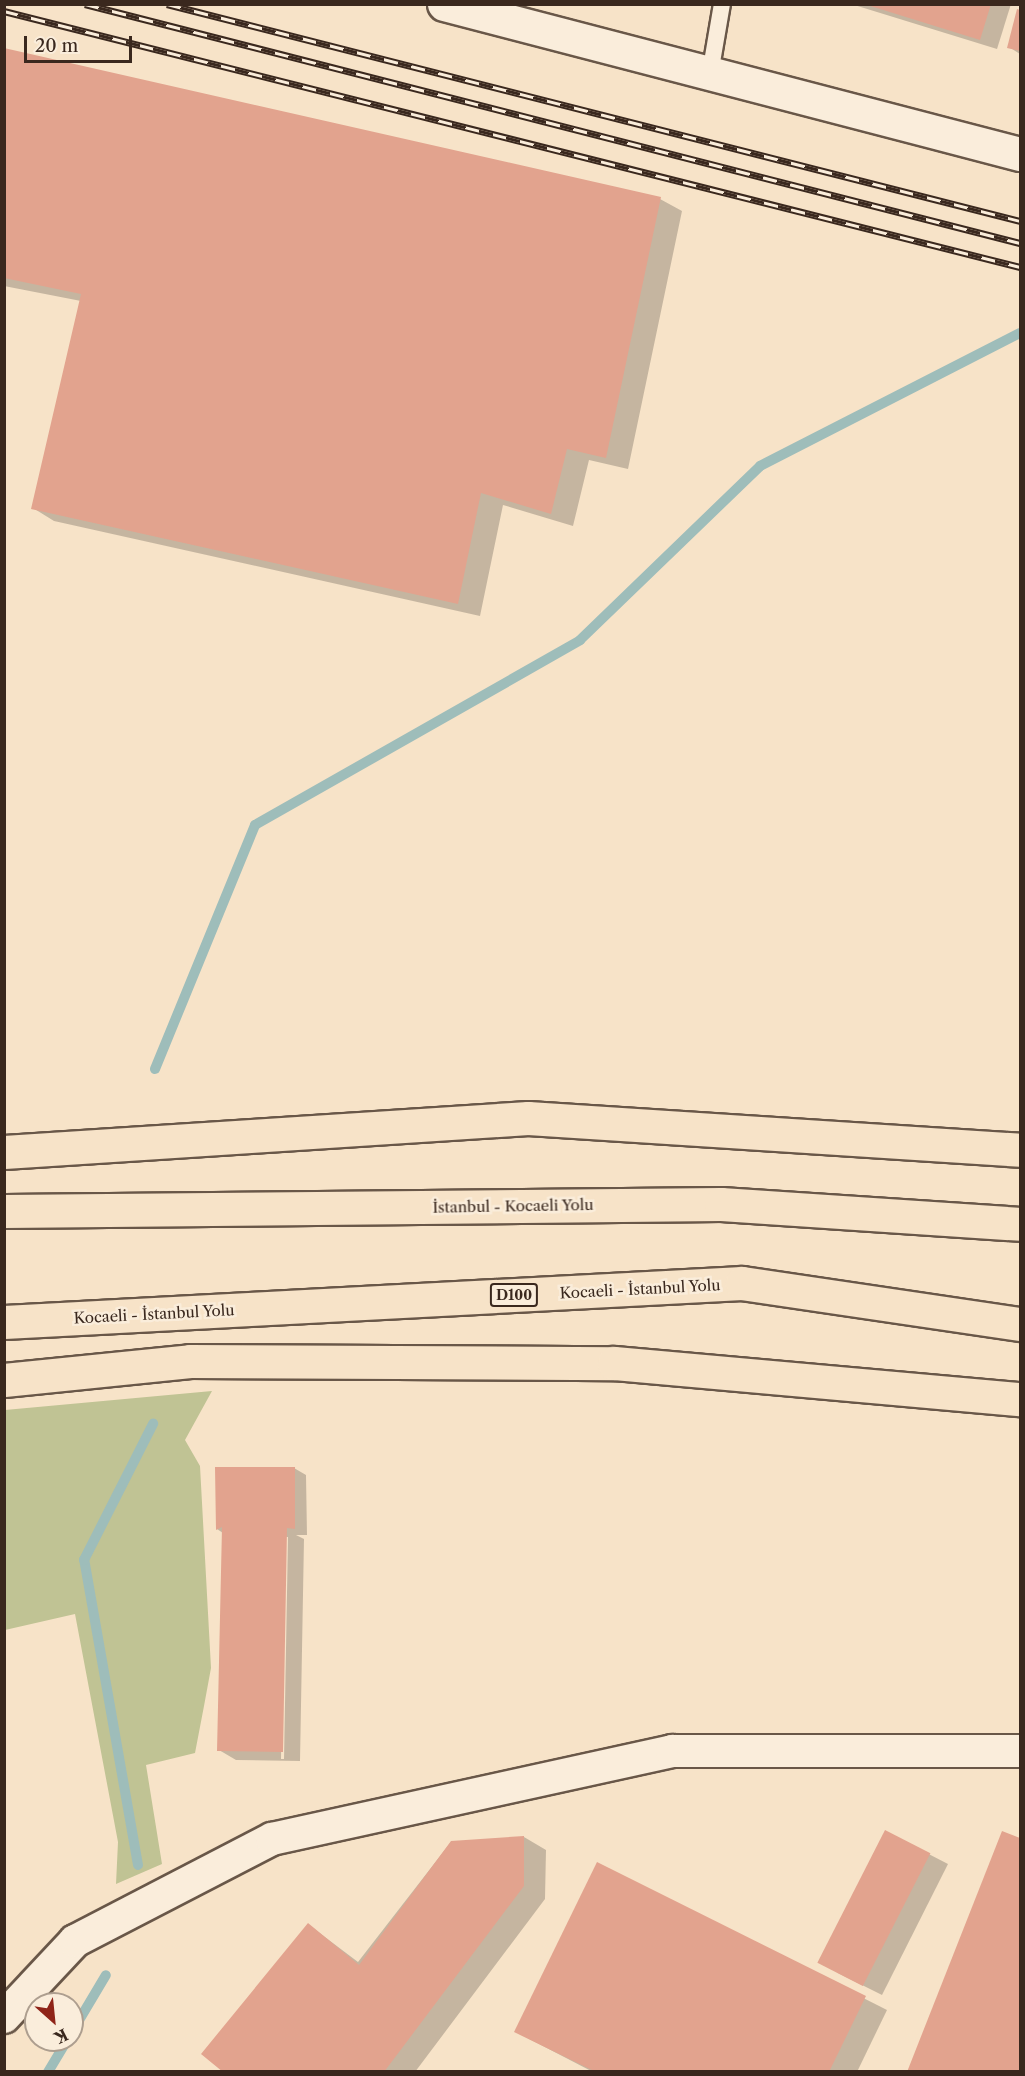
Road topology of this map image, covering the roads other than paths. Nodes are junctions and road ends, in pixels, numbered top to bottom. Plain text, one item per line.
1 (444, 4) edge
2 (722, 4) edge
3 (710, 74) junction
4 (1020, 154) edge
5 (1020, 1150) edge
6 (4, 1152) edge
7 (4, 1211) edge
8 (1020, 1224) edge
9 (4, 1322) edge
10 (1020, 1324) edge
11 (4, 1380) edge
12 (1020, 1399) edge
13 (1020, 1751) edge
14 (4, 2017) edge

1 - 3 main road
2 - 3 lane
3 - 4 main road
5 - 6 main road
7 - 8 main road, İstanbul - Kocaeli Yolu
9 - 10 main road, Kocaeli - İstanbul Yolu / D100
11 - 12 main road
13 - 14 street

